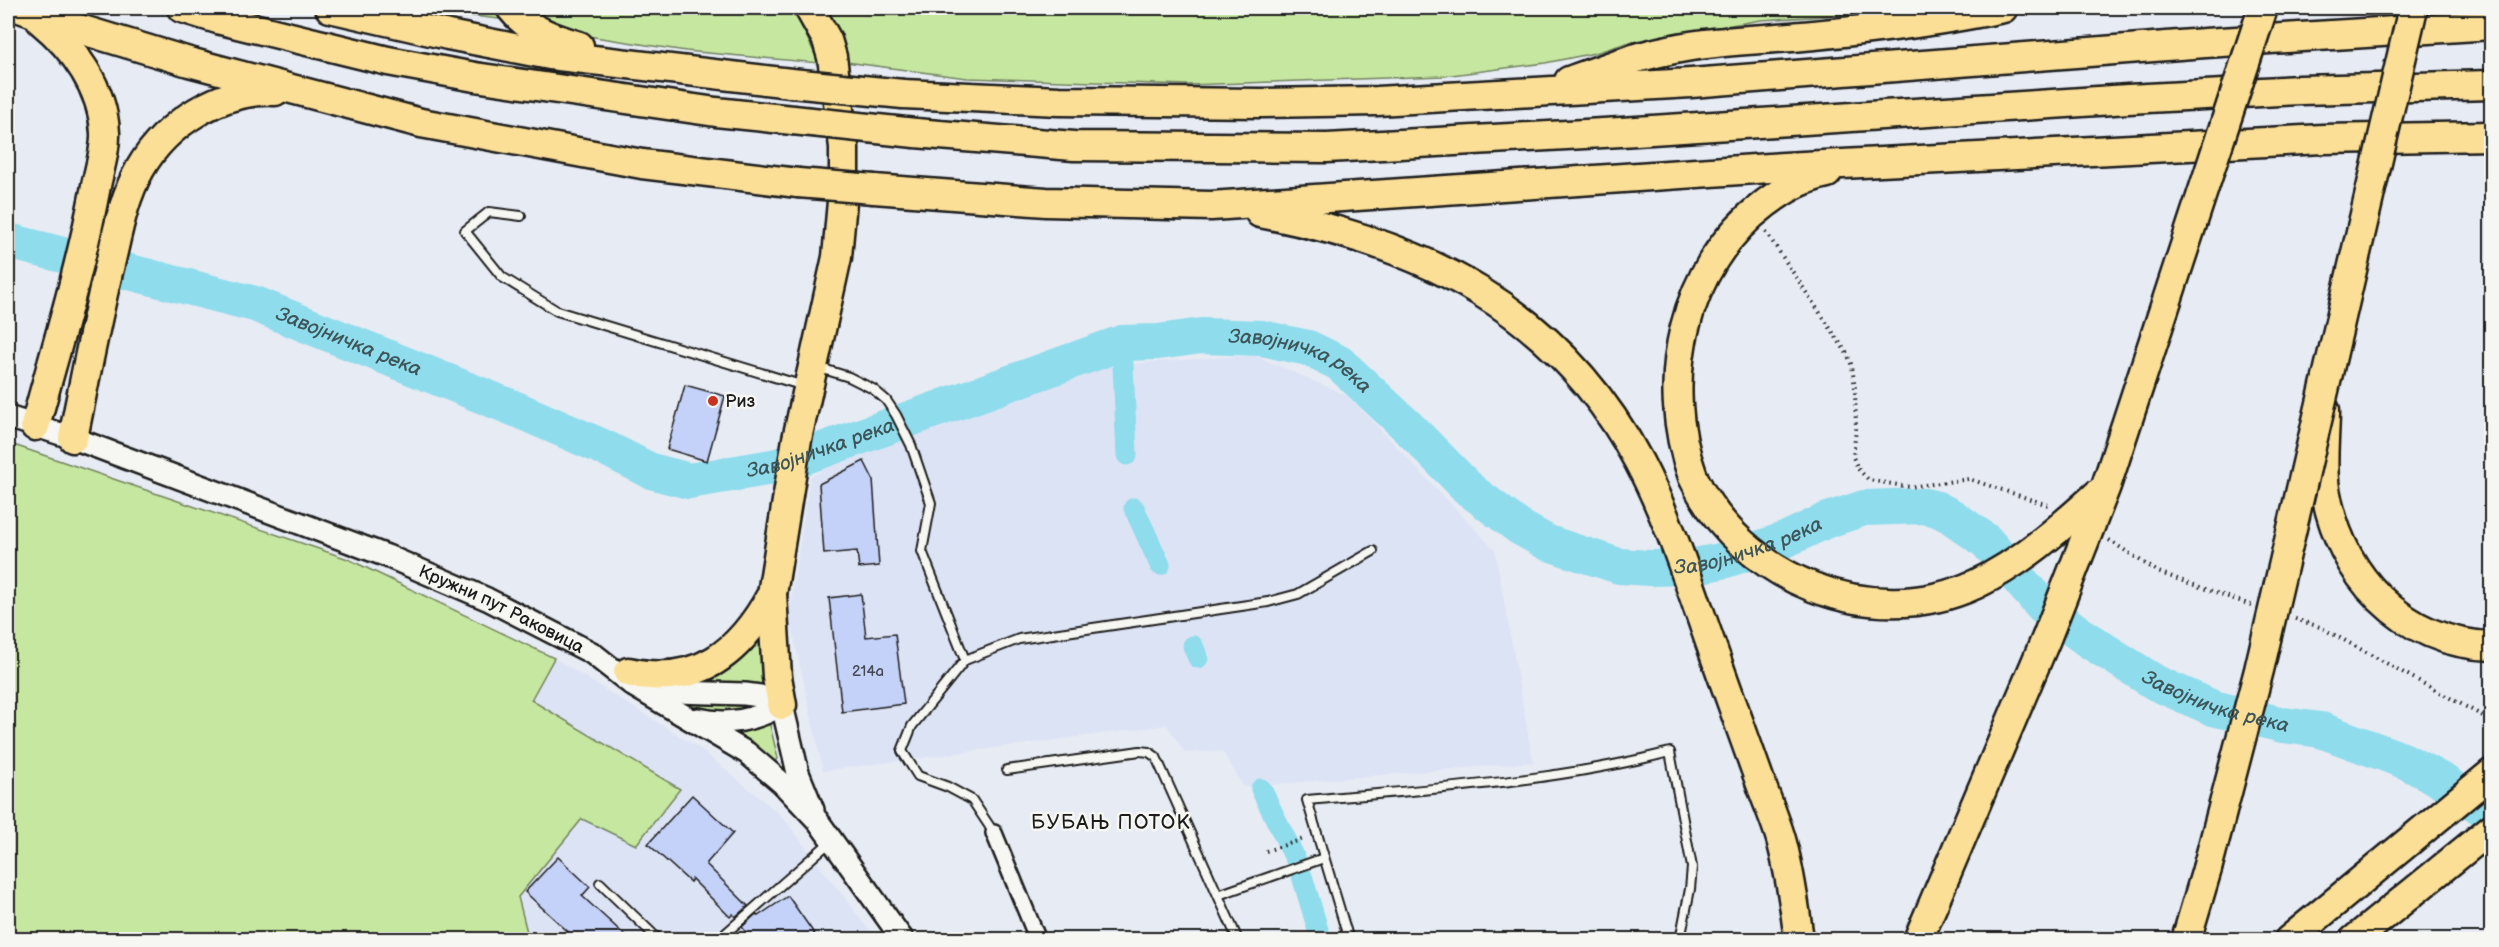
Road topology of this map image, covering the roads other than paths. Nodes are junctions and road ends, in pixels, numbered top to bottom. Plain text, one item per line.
1 (20, 8) edge
2 (182, 8) edge
3 (330, 8) edge
4 (511, 8) edge
5 (809, 8) edge
6 (2002, 8) edge
7 (2263, 8) edge
8 (2413, 8) edge
9 (2492, 25) edge
10 (641, 67) junction
11 (2492, 85) edge
12 (1542, 92) junction
13 (304, 93) junction
14 (2492, 136) edge
15 (1872, 163) junction
16 (1211, 206) junction
17 (521, 216) dead end
18 (812, 377) junction
19 (2325, 386) junction
20 (8, 417) edge
21 (35, 426) junction
22 (73, 438) junction
23 (2106, 486) junction
24 (1373, 551) dead end
25 (771, 594) junction
26 (2492, 646) edge
27 (592, 653) junction
28 (965, 660) junction
29 (628, 672) junction
30 (782, 705) junction
31 (689, 717) junction
32 (1007, 770) dead end
33 (2492, 772) edge
34 (818, 821) junction
35 (2492, 828) edge
36 (994, 833) joint
37 (831, 841) junction
38 (1324, 858) junction
39 (600, 883) dead end
40 (1218, 895) junction
41 (659, 939) edge
42 (718, 939) edge
43 (903, 939) edge
44 (1038, 939) edge
45 (1238, 939) edge
46 (1349, 939) edge
47 (1680, 939) edge
48 (1799, 939) edge
49 (1918, 939) edge
50 (2186, 939) edge
51 (2289, 939) edge
52 (2354, 939) edge

1 - 13 highway
1 - 21 highway
2 - 11 highway, bridge
3 - 10 highway
4 - 10 highway
5 - 18 highway
6 - 12 highway
7 - 23 highway, bridge
8 - 19 highway, bridge
9 - 12 highway
10 - 12 highway, bridge
13 - 16 highway, bridge
13 - 22 highway
14 - 15 highway
15 - 16 highway
15 - 23 highway, bridge
16 - 48 highway
17 - 18 lane
18 - 25 highway
18 - 28 lane
19 - 26 highway, bridge
19 - 50 highway, bridge
20 - 21 main road, Кружни пут Раковица
21 - 22 main road, Кружни пут Раковица
22 - 27 main road, Кружни пут Раковица
23 - 49 highway, bridge
24 - 28 lane
25 - 29 highway
25 - 30 highway
27 - 29 main road
27 - 31 main road, Кружни пут Раковица
28 - 36 lane
29 - 30 main road
30 - 31 main road
30 - 34 main road
31 - 34 main road, Кружни пут Раковица
32 - 40 lane
33 - 51 highway
34 - 37 main road, Кружни пут Раковица
35 - 52 highway
36 - 44 street
37 - 42 lane
37 - 43 main road, Кружни пут Раковица
38 - 40 lane
38 - 46 lane
38 - 47 lane
39 - 41 lane
40 - 45 lane

